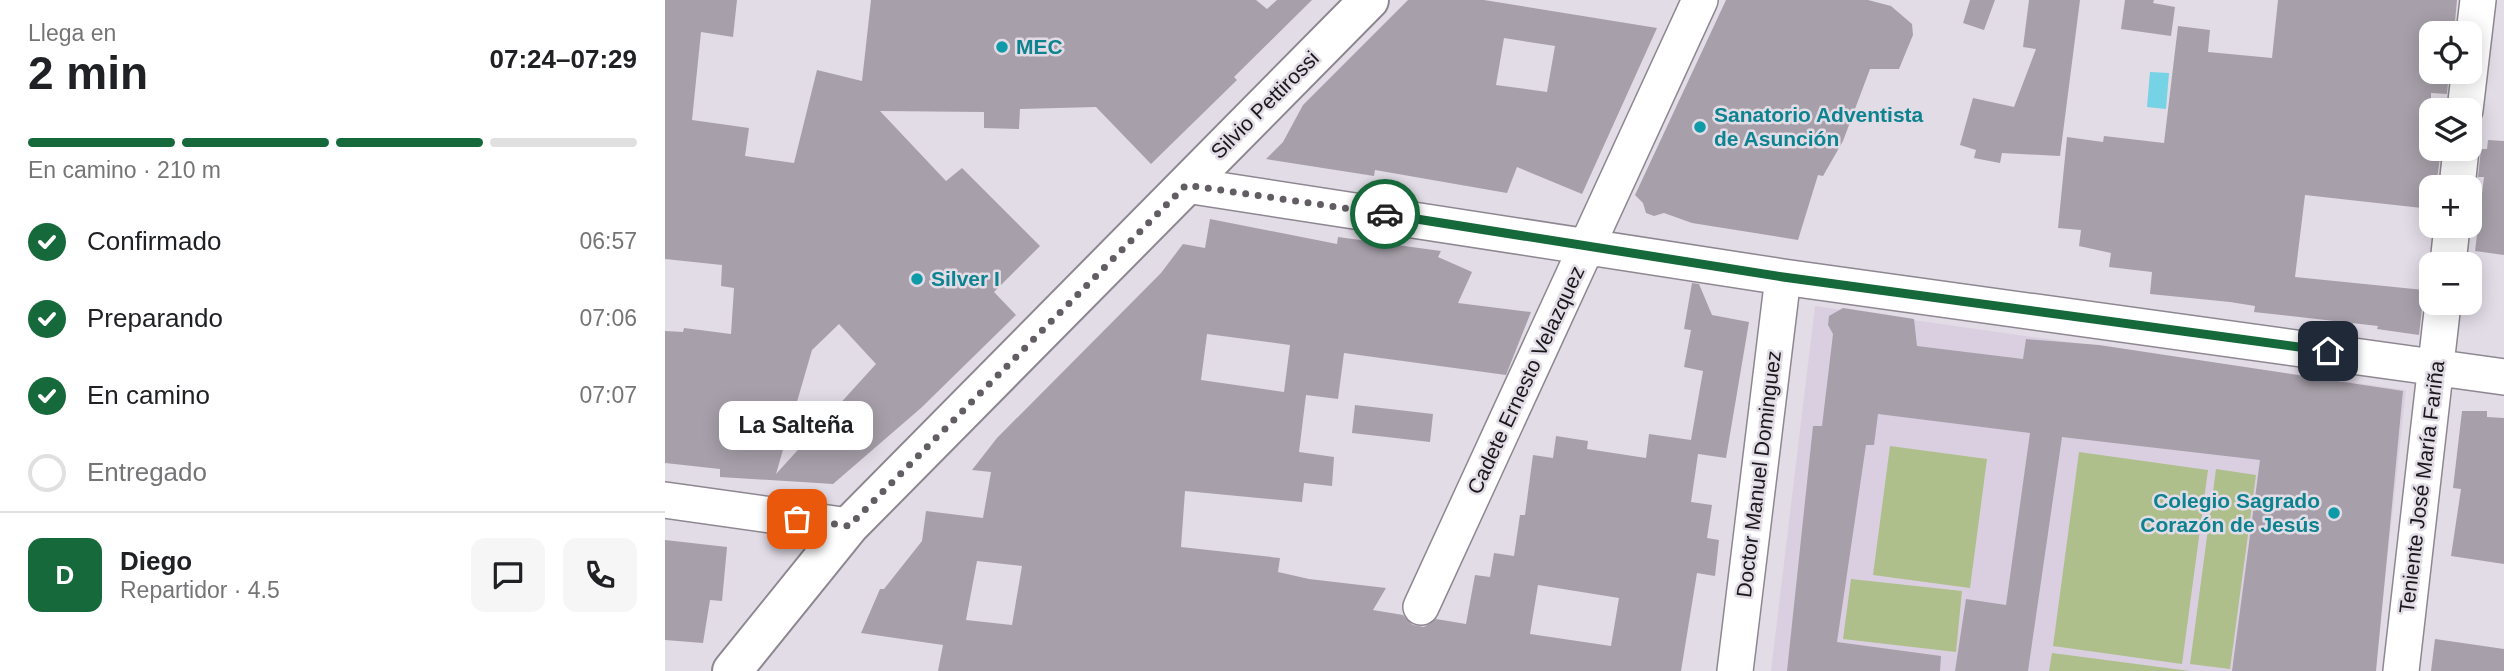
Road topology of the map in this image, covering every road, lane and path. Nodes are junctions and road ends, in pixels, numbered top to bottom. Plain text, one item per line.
1 (1369, 0) edge
2 (1700, 0) edge
3 (2478, 0) edge
4 (2466, 98) edge
5 (1186, 185) junction
6 (1588, 245) junction
7 (1783, 277) junction
8 (2442, 315) edge
9 (2436, 366) junction
10 (2504, 377) edge
11 (665, 500) edge
12 (849, 526) junction
13 (1421, 607) dead end
14 (732, 671) edge
15 (1735, 671) edge
16 (2401, 671) edge

1 - 5 main road, Silvio Pettirossi
2 - 6 street, Cadete Ernesto Velazquez
3 - 4 street
5 - 6 street
5 - 12 main road, Silvio Pettirossi
6 - 7 street
6 - 13 street, Cadete Ernesto Velazquez
7 - 9 street
7 - 15 street, Doctor Manuel Dominguez
8 - 9 street, Teniente José María Fariña
9 - 10 street
9 - 16 street, Teniente José María Fariña
11 - 12 street
12 - 14 main road, Silvio Pettirossi

